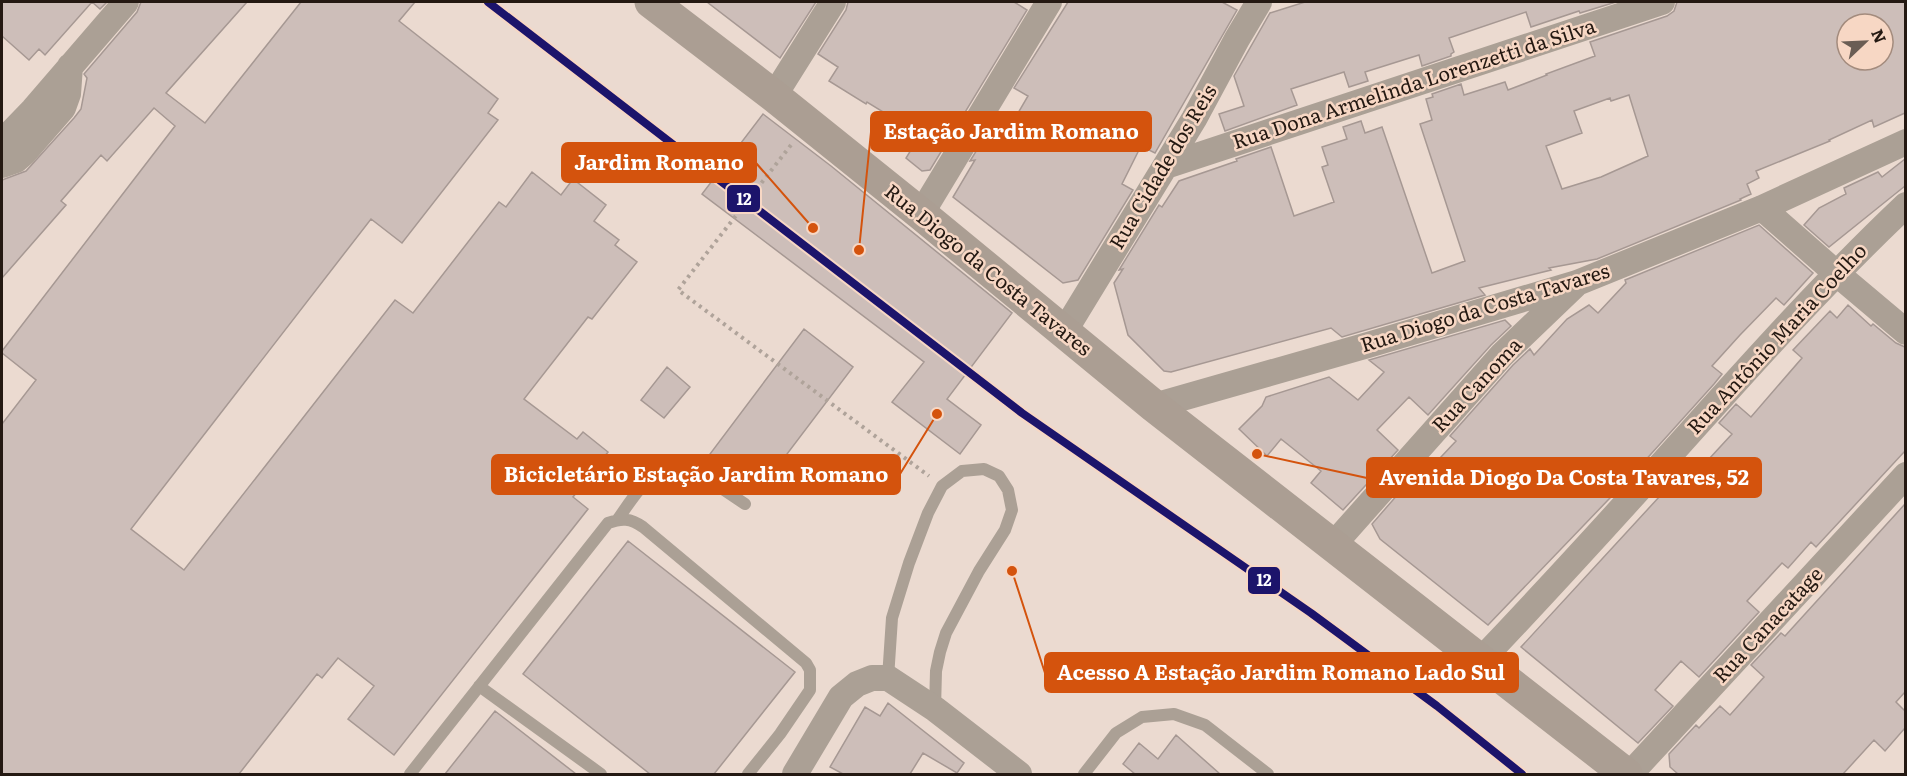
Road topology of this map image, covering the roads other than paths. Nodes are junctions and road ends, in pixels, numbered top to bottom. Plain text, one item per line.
1 (126, 2) edge
2 (651, 2) edge
3 (833, 2) edge
4 (1049, 2) edge
5 (1259, 2) edge
6 (1662, 2) edge
7 (70, 66) junction
8 (774, 96) junction
9 (2, 142) edge
10 (1905, 142) edge
11 (2, 165) edge
12 (1166, 166) junction
13 (1905, 205) edge
14 (1762, 208) junction
15 (921, 214) junction
16 (1836, 273) junction
17 (1577, 283) junction
18 (1064, 332) junction
19 (1905, 332) edge
20 (1154, 406) junction
21 (1905, 475) edge
22 (745, 504) dead end
23 (618, 519) junction
24 (1333, 545) junction
25 (1480, 660) junction
26 (888, 678) junction
27 (478, 686) junction
28 (935, 709) junction
29 (410, 774) edge
30 (601, 774) edge
31 (748, 774) edge
32 (795, 774) edge
33 (1019, 774) edge
34 (1084, 774) edge
35 (1268, 774) edge
36 (1628, 774) edge

1 - 7 street
2 - 8 street, Rua Diogo da Costa Tavares
3 - 8 street
4 - 15 street
5 - 12 street, Rua Cidade dos Reis
6 - 12 street, Rua Dona Armelinda Lorenzetti da Silva
7 - 9 street
7 - 11 street
8 - 15 street, Rua Diogo da Costa Tavares
10 - 14 street, Rua Diogo da Costa Tavares
12 - 18 street, Rua Cidade dos Reis
13 - 16 street, Rua Antônio Maria Coelho
14 - 16 street
14 - 17 street, Rua Diogo da Costa Tavares
15 - 18 street, Rua Diogo da Costa Tavares
16 - 19 street
16 - 25 street, Rua Antônio Maria Coelho
17 - 20 street, Rua Diogo da Costa Tavares
17 - 24 street, Rua Canoma
18 - 20 street, Rua Diogo da Costa Tavares
20 - 24 street, Rua Diogo da Costa Tavares
21 - 36 street, Rua Canacatage
22 - 23 lane
23 - 27 lane
23 - 31 lane
24 - 25 street, Rua Diogo da Costa Tavares
25 - 36 street, Rua Diogo da Costa Tavares
26 - 28 street
26 - 28 lane
26 - 32 street
27 - 29 lane
27 - 30 lane
28 - 33 street
34 - 35 lane

